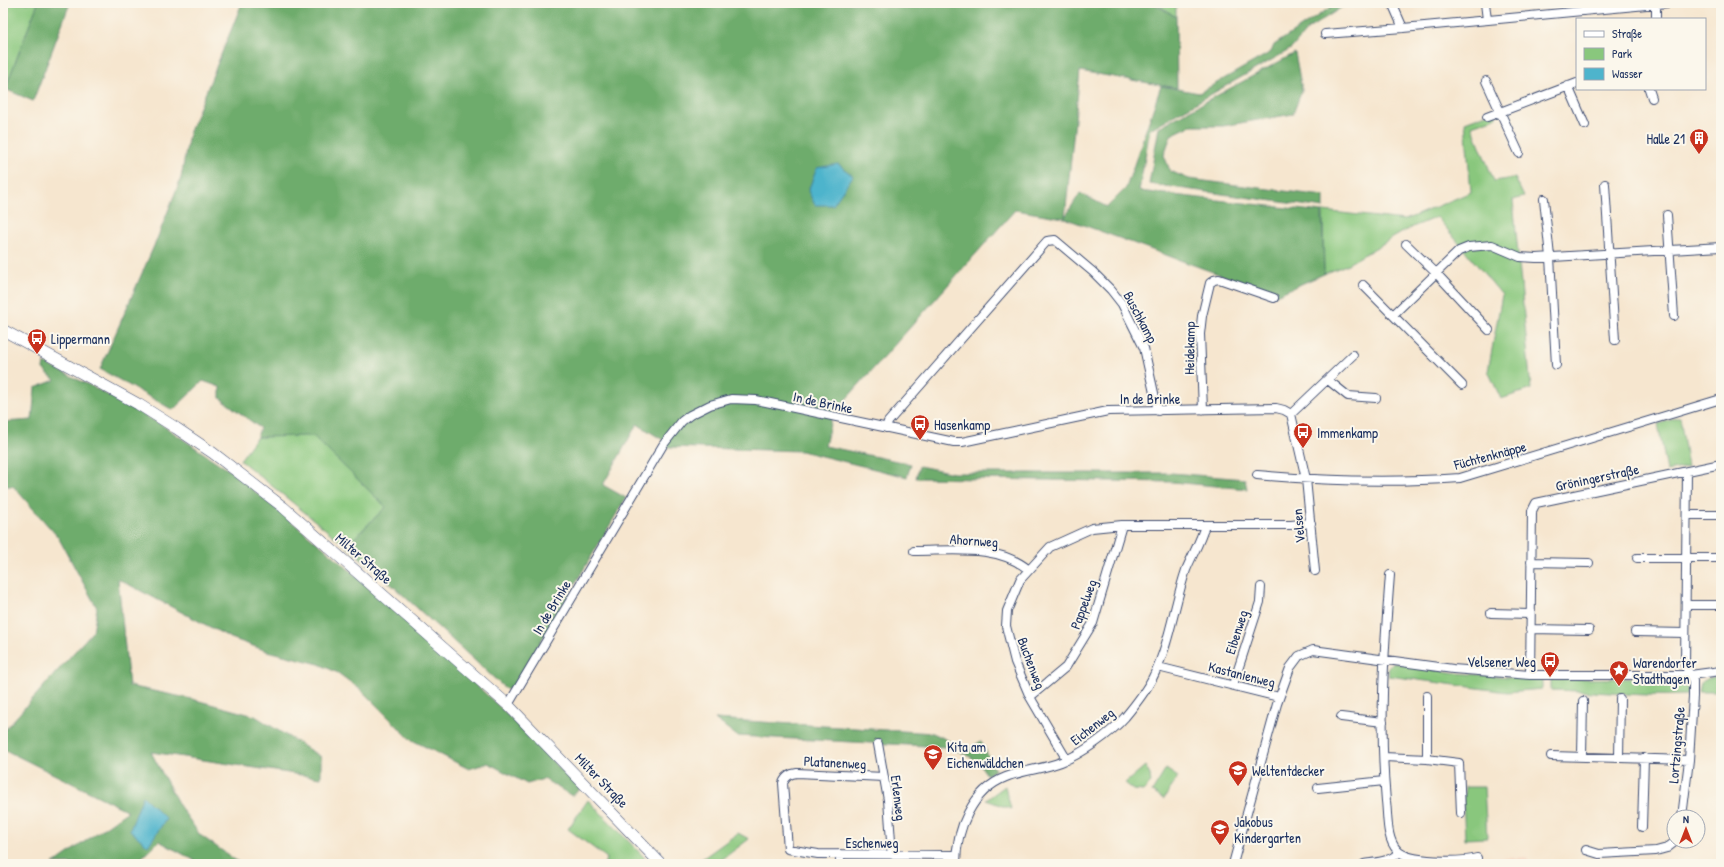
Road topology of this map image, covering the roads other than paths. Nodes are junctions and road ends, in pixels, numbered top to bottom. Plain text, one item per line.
1 (1392, 3) edge
2 (1485, 3) edge
3 (1668, 3) edge
4 (1650, 4) edge
5 (1656, 18) edge
6 (1487, 20) junction
7 (1403, 28) junction
8 (1325, 34) dead end
9 (1486, 81) dead end
10 (1576, 82) edge
11 (1568, 86) junction
12 (1649, 90) edge
13 (1652, 98) dead end
14 (1501, 112) junction
15 (1487, 118) dead end
16 (1584, 125) dead end
17 (1519, 153) dead end
18 (1605, 184) dead end
19 (1544, 199) dead end
20 (1667, 215) dead end
21 (1406, 244) dead end
22 (1721, 247) edge
23 (1670, 250) junction
24 (1610, 254) junction
25 (1550, 258) junction
26 (1436, 273) junction
27 (1363, 285) dead end
28 (1274, 298) dead end
29 (1393, 315) junction
30 (1674, 316) dead end
31 (3, 330) edge
32 (1489, 330) dead end
33 (1615, 340) dead end
34 (1353, 355) dead end
35 (1556, 365) dead end
36 (1328, 380) junction
37 (1462, 385) dead end
38 (1376, 398) dead end
39 (1721, 399) edge
40 (1203, 410) junction
41 (1158, 411) junction
42 (1290, 414) junction
43 (886, 428) junction
44 (1721, 464) edge
45 (1687, 471) junction
46 (1257, 475) dead end
47 (1306, 480) junction
48 (1687, 515) junction
49 (1721, 515) edge
50 (1311, 524) junction
51 (1122, 525) junction
52 (1205, 525) junction
53 (914, 551) dead end
54 (1637, 558) dead end
55 (1686, 558) junction
56 (1721, 558) edge
57 (1531, 562) junction
58 (1590, 563) dead end
59 (1029, 570) junction
60 (1315, 571) dead end
61 (1390, 575) dead end
62 (1261, 587) dead end
63 (1686, 605) junction
64 (1721, 605) edge
65 (1491, 613) dead end
66 (1530, 614) junction
67 (1530, 629) junction
68 (1589, 630) dead end
69 (1635, 632) dead end
70 (1685, 633) junction
71 (1384, 658) junction
72 (1158, 667) junction
73 (1721, 671) edge
74 (1530, 675) junction
75 (1690, 675) junction
76 (1233, 685) junction
77 (1030, 696) junction
78 (1427, 696) dead end
79 (1279, 697) junction
80 (1620, 699) dead end
81 (1583, 701) dead end
82 (508, 705) junction
83 (1341, 717) dead end
84 (1383, 722) junction
85 (878, 744) dead end
86 (1551, 756) dead end
87 (1582, 756) junction
88 (1384, 757) junction
89 (1618, 757) junction
90 (1644, 758) junction
91 (1427, 759) junction
92 (1067, 760) junction
93 (1689, 760) junction
94 (884, 777) junction
95 (1384, 781) junction
96 (1318, 788) dead end
97 (1683, 809) edge
98 (1461, 813) dead end
99 (1642, 827) dead end
100 (1666, 848) edge
101 (788, 849) joint
102 (1586, 850) dead end
103 (1398, 852) junction
104 (840, 854) junction
105 (892, 855) junction
106 (956, 855) junction
107 (1477, 858) dead end
108 (662, 864) edge
109 (840, 864) edge
110 (956, 864) edge
111 (1233, 864) edge
112 (1364, 864) edge

1 - 7 street
2 - 6 street
3 - 4 street
4 - 5 street
4 - 6 street
6 - 7 street
7 - 8 street
9 - 14 street
10 - 11 street
11 - 14 street
11 - 16 street
12 - 13 street
14 - 15 street
14 - 17 street
18 - 24 street
19 - 25 street
20 - 23 street
21 - 26 street
22 - 23 street
23 - 24 street
23 - 30 street
24 - 25 street
24 - 33 street
25 - 26 street
25 - 35 street
26 - 29 street
26 - 32 street
27 - 29 street
28 - 40 street, Heidekamp
29 - 37 street
31 - 82 main road, Milter Straße
34 - 36 street
36 - 38 street
36 - 42 street
39 - 47 street, Füchtenknäppe
40 - 41 street, In de Brinke
40 - 42 street, In de Brinke
41 - 43 street, In de Brinke
41 - 43 street, Buschkamp
42 - 47 street
43 - 82 street, In de Brinke
44 - 45 street, Gröningerstraße
45 - 48 street, Lortzingstraße
45 - 57 street, Gröningerstraße
46 - 47 street, Füchtenknäppe
47 - 50 street, Velsen
48 - 49 street
48 - 55 street, Lortzingstraße
50 - 52 street
50 - 60 street, Velsen
51 - 52 street, Buchenweg
51 - 59 street, Buchenweg
51 - 77 street, Pappelweg
52 - 72 street, Eichenweg
53 - 59 street, Ahornweg
54 - 55 street
55 - 56 street
55 - 63 street, Lortzingstraße
57 - 58 street
57 - 66 street, Gröningerstraße
59 - 77 street, Buchenweg
61 - 71 street
62 - 76 street, Eibenweg
63 - 64 street
63 - 70 street, Lortzingstraße
65 - 66 street
66 - 67 street, Gröningerstraße
67 - 68 street
67 - 74 street, Gröningerstraße
69 - 70 street
70 - 75 street, Lortzingstraße
71 - 74 street
71 - 79 street, Kastanienweg
71 - 84 street
72 - 76 street, Kastanienweg
72 - 92 street, Eichenweg
73 - 75 street
74 - 75 street
75 - 93 street, Lortzingstraße
76 - 79 street, Kastanienweg
77 - 92 street, Buchenweg
78 - 91 street
79 - 111 street, Kastanienweg
80 - 89 street
81 - 87 street
82 - 108 main road, Milter Straße
83 - 84 street
84 - 88 street
85 - 94 street, Erlenweg
86 - 87 street
87 - 89 street
88 - 91 street
88 - 95 street
89 - 90 street
90 - 93 street
90 - 99 street
91 - 98 street
92 - 106 street, Eichenweg
93 - 97 street, Lortzingstraße
94 - 101 street, Platanenweg
94 - 105 street, Erlenweg
95 - 96 street
95 - 103 street
100 - 102 street
101 - 104 street, Eschenweg
103 - 107 street
103 - 112 street
104 - 105 street, Eschenweg
104 - 109 street
105 - 106 street, Eschenweg
106 - 110 street, Eichenweg

